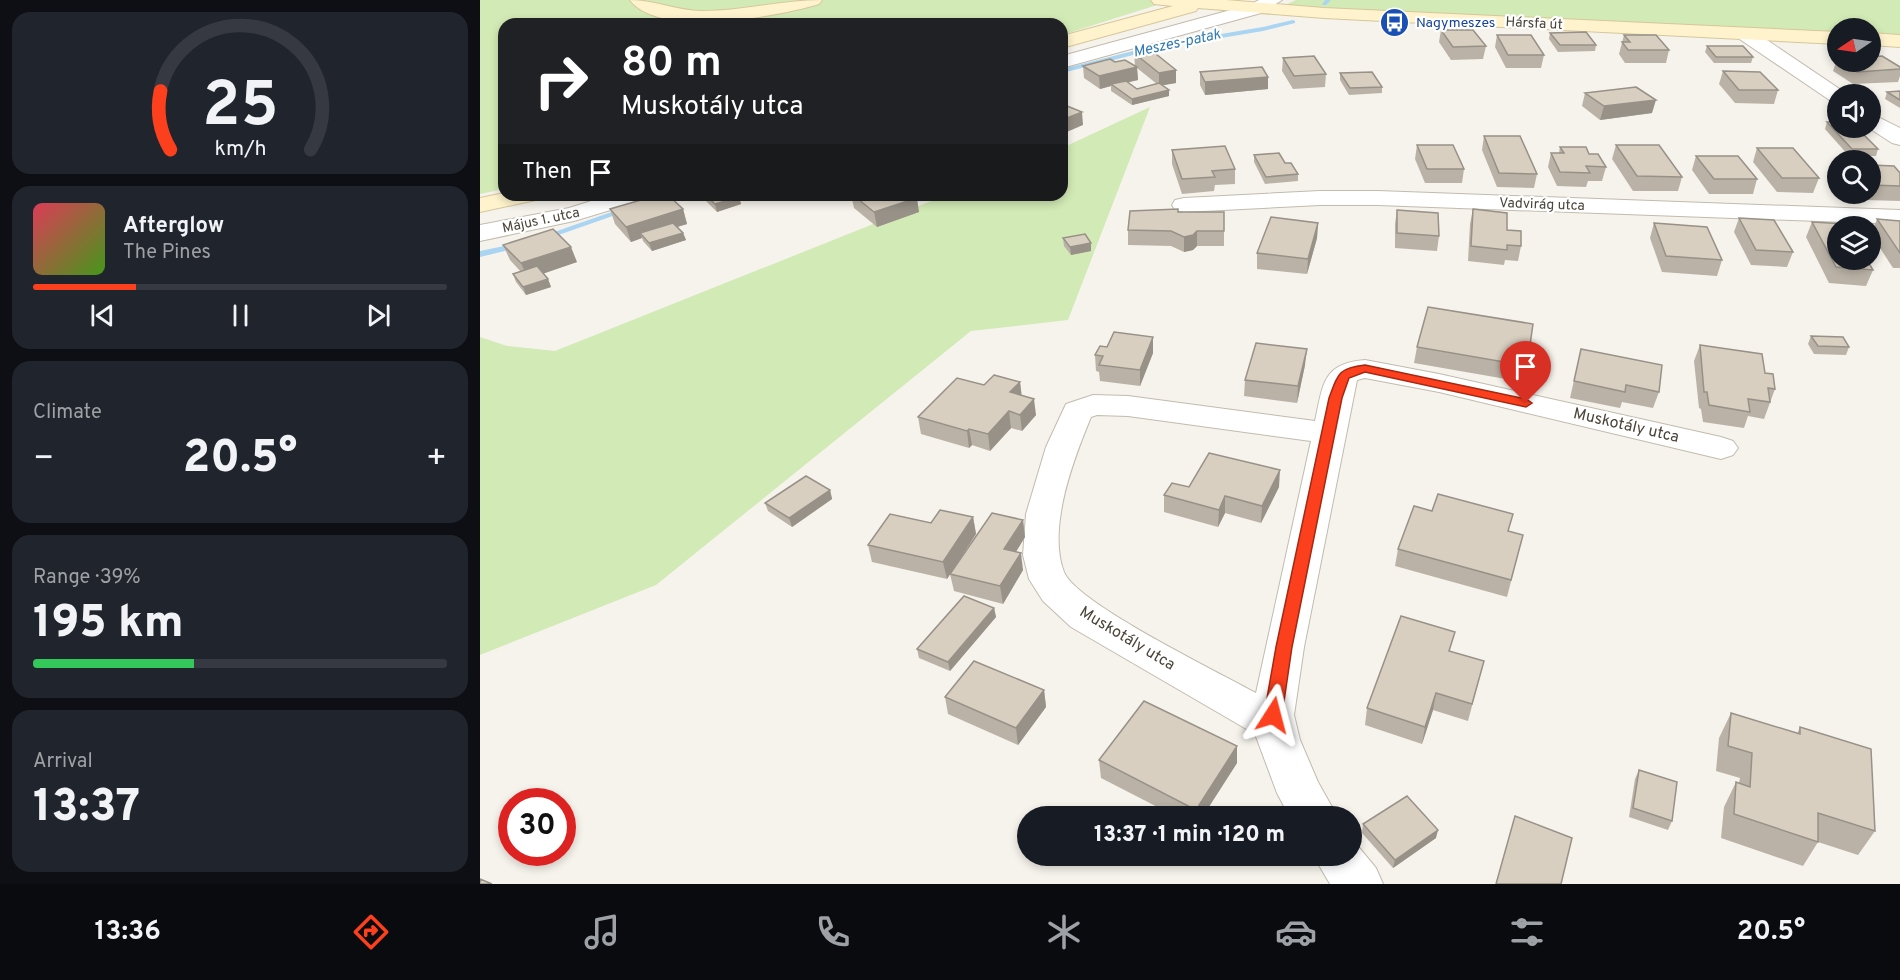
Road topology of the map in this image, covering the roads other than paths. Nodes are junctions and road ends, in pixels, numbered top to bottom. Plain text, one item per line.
1 (639, 0) edge
2 (813, 0) edge
3 (1160, 0) edge
4 (1273, 0) edge
5 (1197, 5) junction
6 (1255, 9) junction
7 (1745, 34) junction
8 (1827, 38) edge
9 (1068, 40) edge
10 (1881, 40) edge
11 (1900, 41) edge
12 (1068, 60) edge
13 (1827, 90) edge
14 (1881, 126) edge
15 (1900, 138) edge
16 (499, 201) edge
17 (616, 201) edge
18 (480, 205) edge
19 (1184, 205) dead end
20 (1900, 217) edge
21 (480, 233) edge
22 (1329, 433) junction
23 (1720, 448) dead end
24 (1274, 724) junction
25 (1308, 806) edge
26 (1345, 866) edge
27 (1359, 884) edge

1 - 2 street
3 - 5 street, Hársfa út
4 - 6 street
5 - 6 street, Hársfa út
5 - 9 street
6 - 7 street, Hársfa út
6 - 12 street
7 - 8 street, Hársfa út
7 - 13 street
10 - 11 street
14 - 15 street
16 - 18 street
17 - 21 street, Május 1. utca
19 - 20 street, Vadvirág utca
22 - 23 street, Muskotály utca
22 - 24 street, Muskotály utca
22 - 24 street, Muskotály utca
24 - 25 street, Muskotály utca
26 - 27 street

